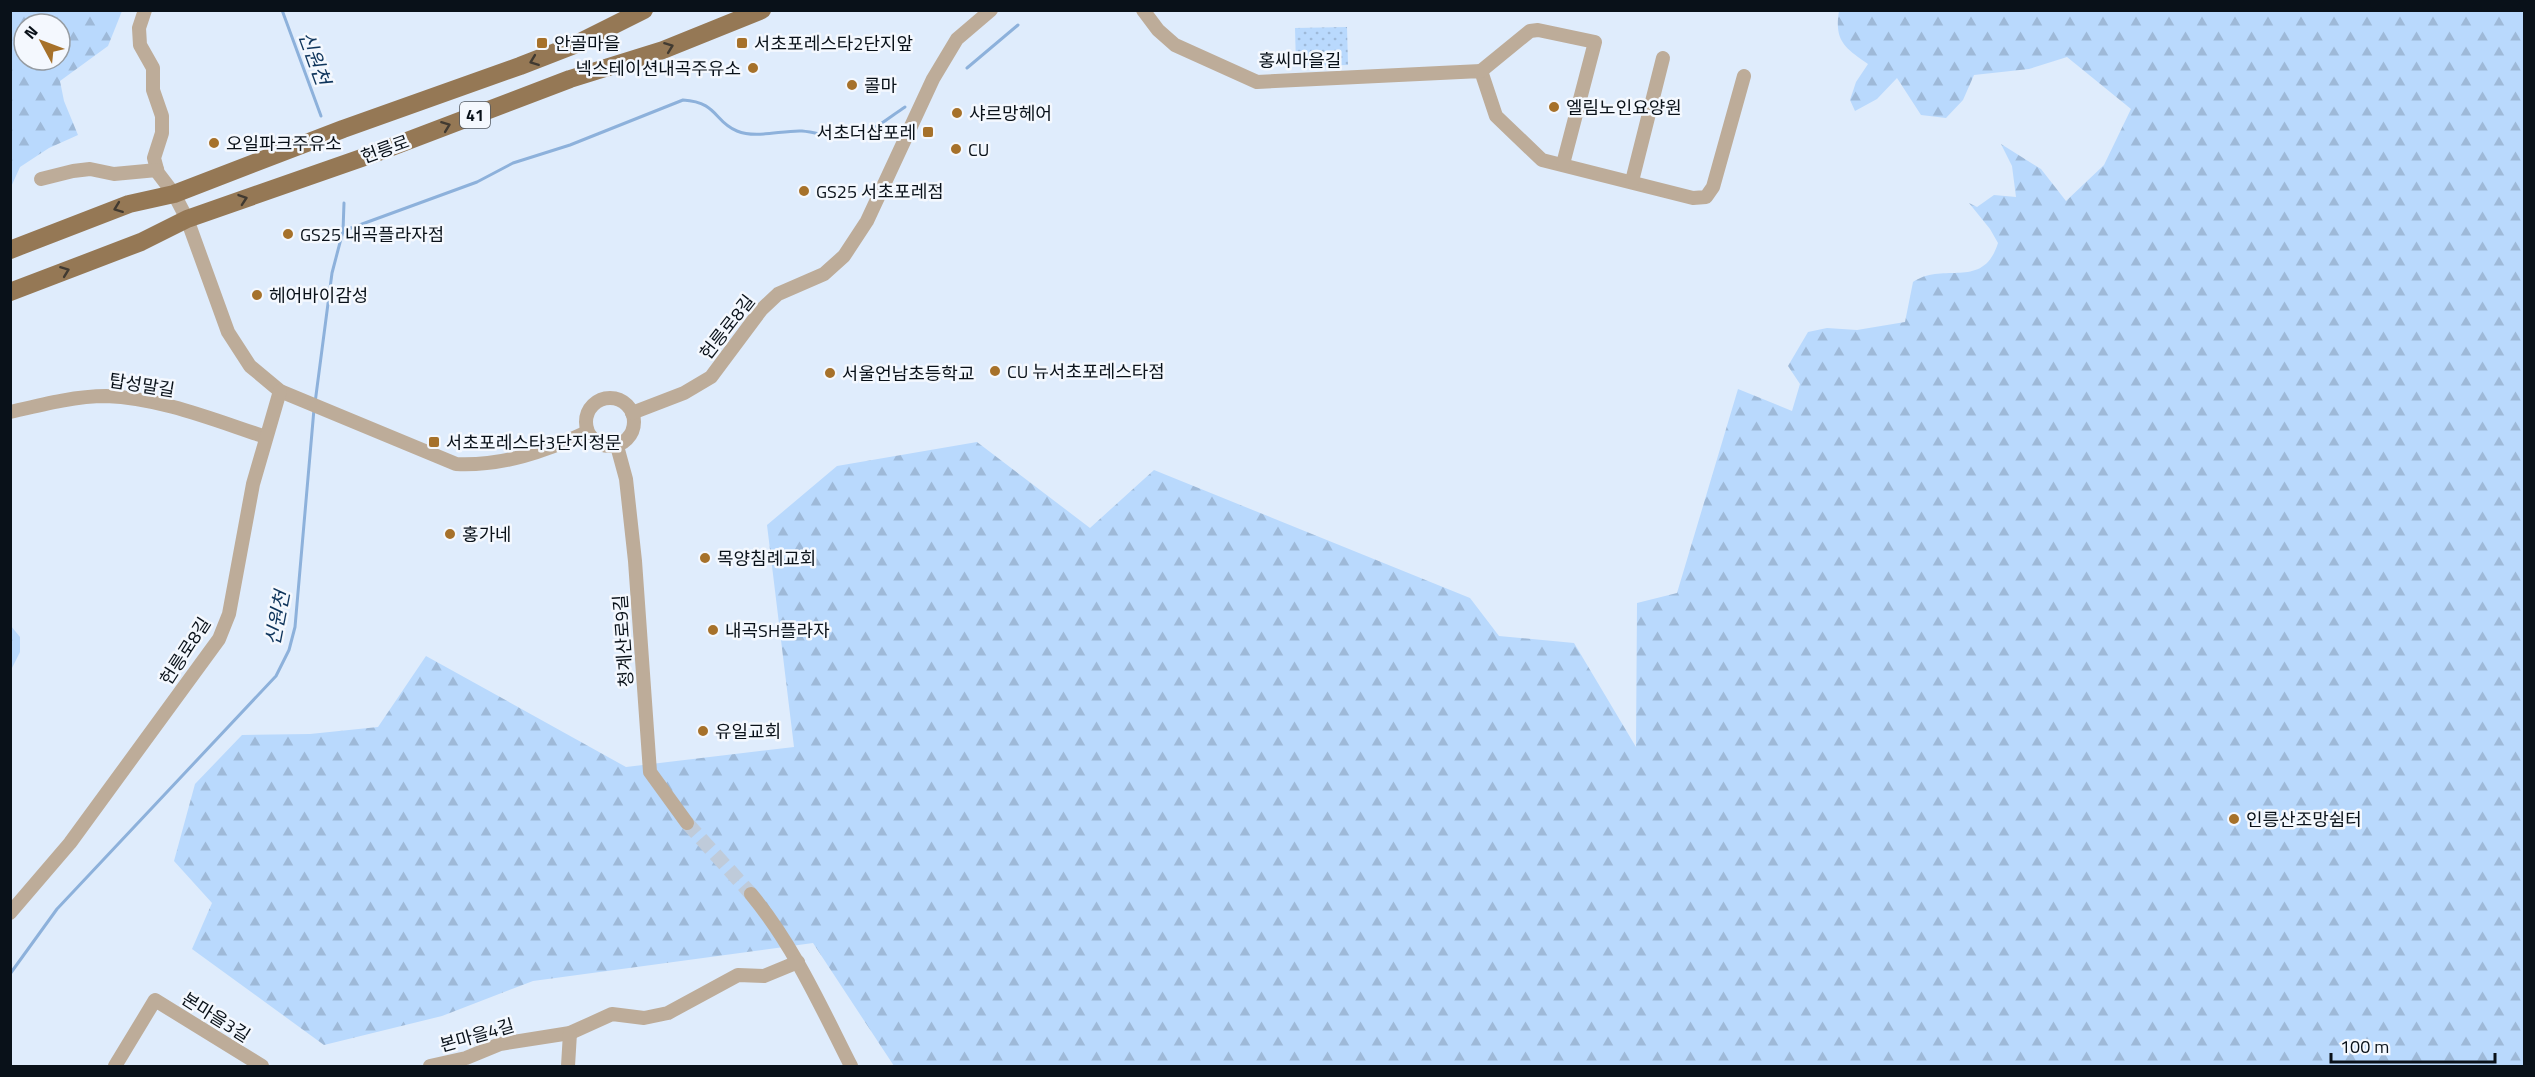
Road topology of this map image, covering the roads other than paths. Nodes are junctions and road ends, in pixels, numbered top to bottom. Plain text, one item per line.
1 (145, 10) edge
2 (644, 10) edge
3 (762, 10) edge
4 (991, 10) edge
5 (1143, 10) edge
6 (1663, 58) dead end
7 (1481, 71) junction
8 (1744, 76) dead end
9 (1563, 164) junction
10 (157, 170) junction
11 (41, 179) dead end
12 (1632, 181) junction
13 (174, 194) junction
14 (188, 219) junction
15 (10, 250) edge
16 (10, 292) edge
17 (280, 391) junction
18 (10, 412) edge
19 (632, 413) junction
20 (587, 432) junction
21 (266, 437) junction
22 (617, 446) junction
23 (687, 823) tunnel mouth
24 (751, 894) tunnel mouth
25 (10, 913) edge
26 (798, 962) junction
27 (570, 1033) junction
28 (121, 1064) edge
29 (262, 1066) edge
30 (430, 1066) edge
31 (568, 1066) edge
32 (851, 1066) edge

1 - 10 street
2 -> 13 main road, 헌릉로 / 41
14 -> 3 main road, 헌릉로 / 41
4 - 19 street, 헌릉로8길
5 - 7 street, 홍씨마을길
6 - 12 street
7 - 9 street
7 - 9 street
8 - 12 street
9 - 12 street
10 - 11 street
10 - 13 street
13 - 14 street
13 -> 15 main road, 헌릉로 / 41
16 -> 14 main road, 헌릉로 / 41
14 - 17 street
17 - 20 street
17 - 21 street, 헌릉로8길
18 - 21 street, 탑성말길
19 - 20 street
19 - 22 street
20 - 22 street
21 - 25 street, 헌릉로8길
22 - 23 street, 청계산로9길
24 - 26 street
26 - 27 street
26 - 32 street
27 - 30 street, 본마을4길
27 - 31 street
28 - 29 street, 본마을3길

